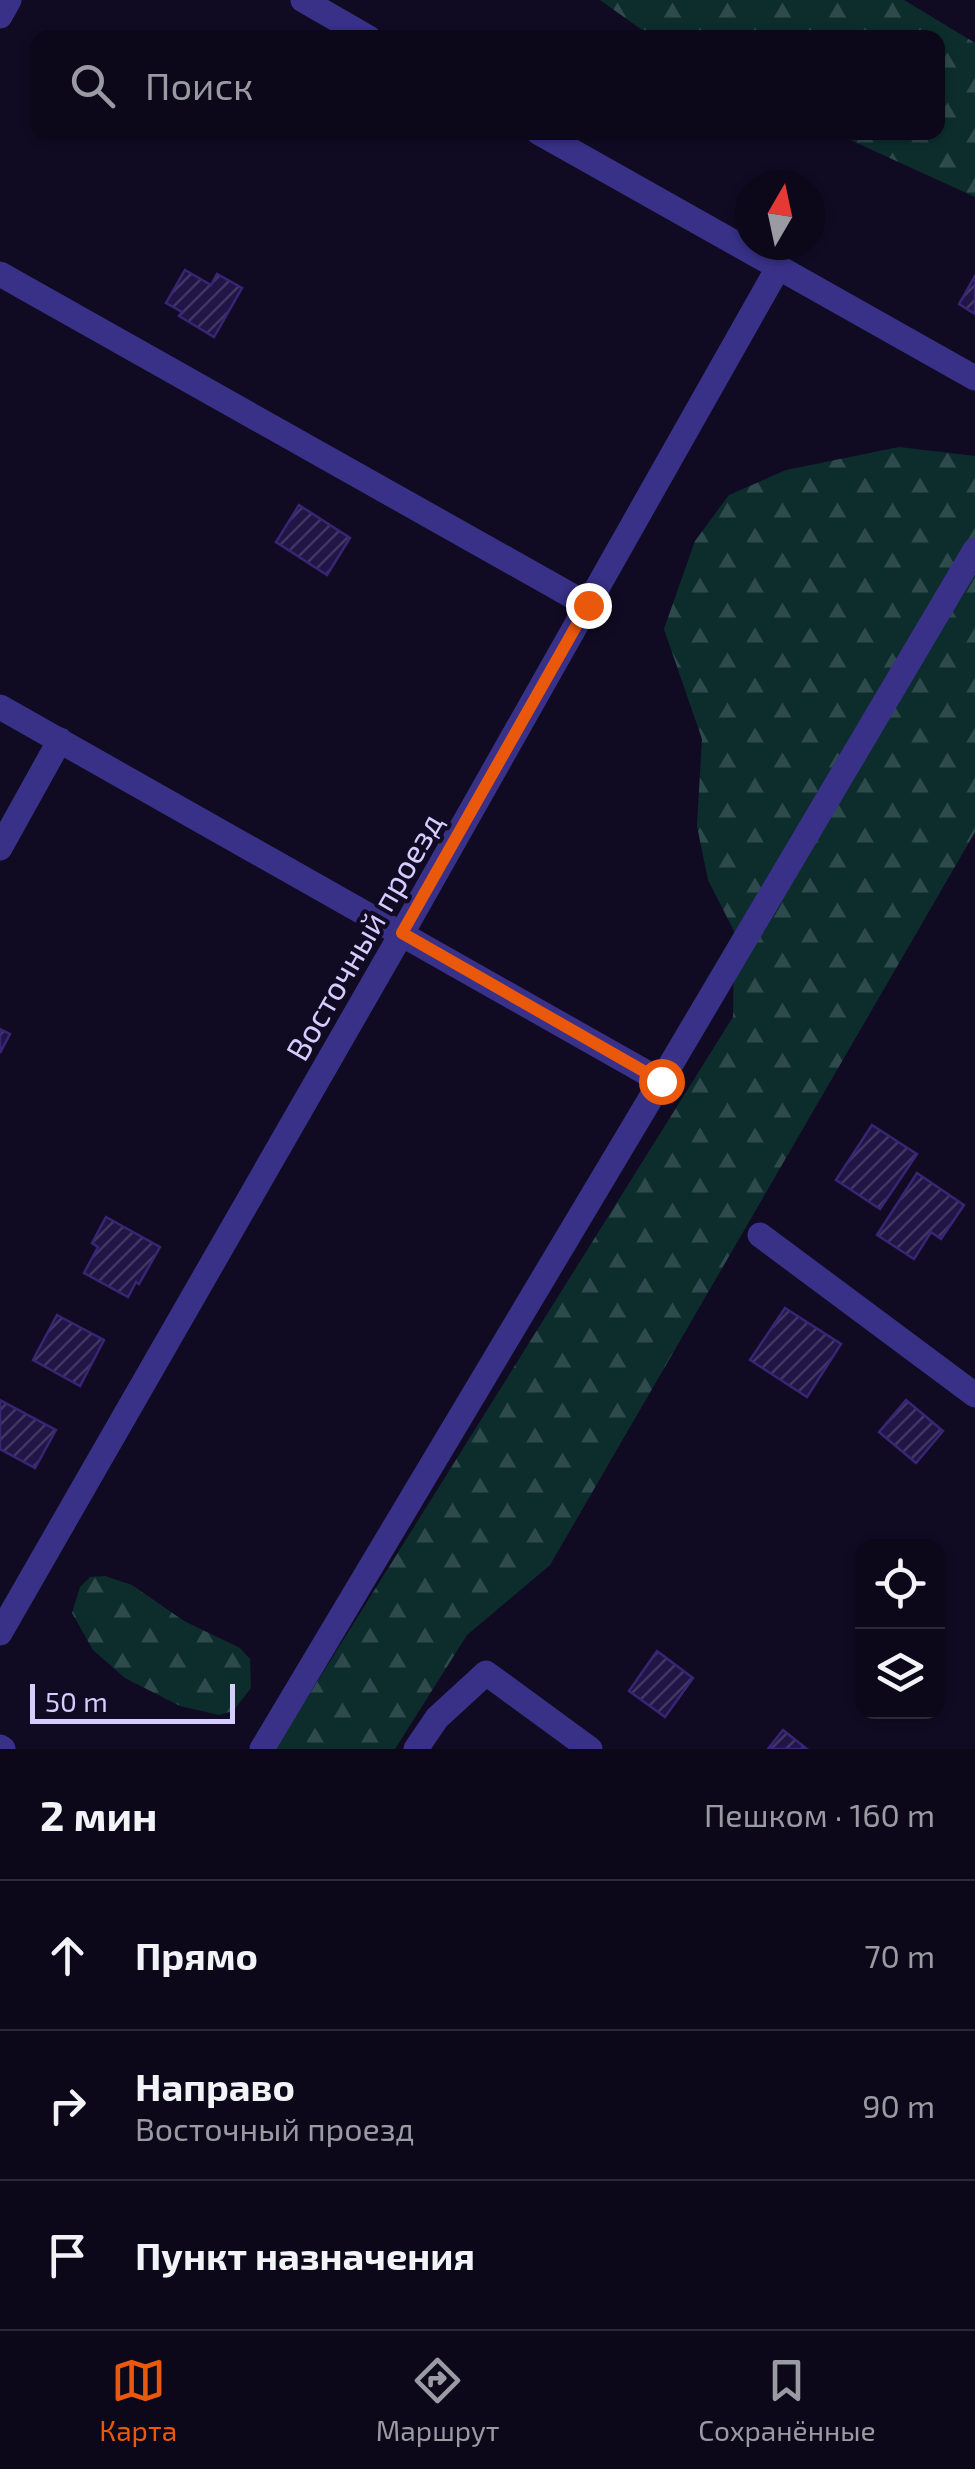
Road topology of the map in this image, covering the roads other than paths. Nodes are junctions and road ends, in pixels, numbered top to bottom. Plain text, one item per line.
1 (9, 0) edge
2 (303, 0) edge
3 (0, 16) edge
4 (356, 30) edge
5 (552, 140) edge
6 (778, 268) junction
7 (0, 274) edge
8 (975, 378) edge
9 (975, 550) edge
10 (588, 605) junction
11 (0, 707) edge
12 (60, 740) junction
13 (0, 848) edge
14 (402, 933) junction
15 (661, 1081) junction
16 (760, 1235) dead end
17 (975, 1396) edge
18 (0, 1633) edge
19 (262, 1749) edge
20 (416, 1749) edge
21 (590, 1749) edge

1 - 3 street
2 - 4 street
5 - 6 street
6 - 8 street
6 - 10 street, Восточный проезд
7 - 10 street
9 - 15 street
10 - 14 street, Восточный проезд
11 - 12 street
12 - 13 street
12 - 14 street
14 - 15 street
14 - 18 street, Восточный проезд
15 - 19 street
16 - 17 street
20 - 21 street

